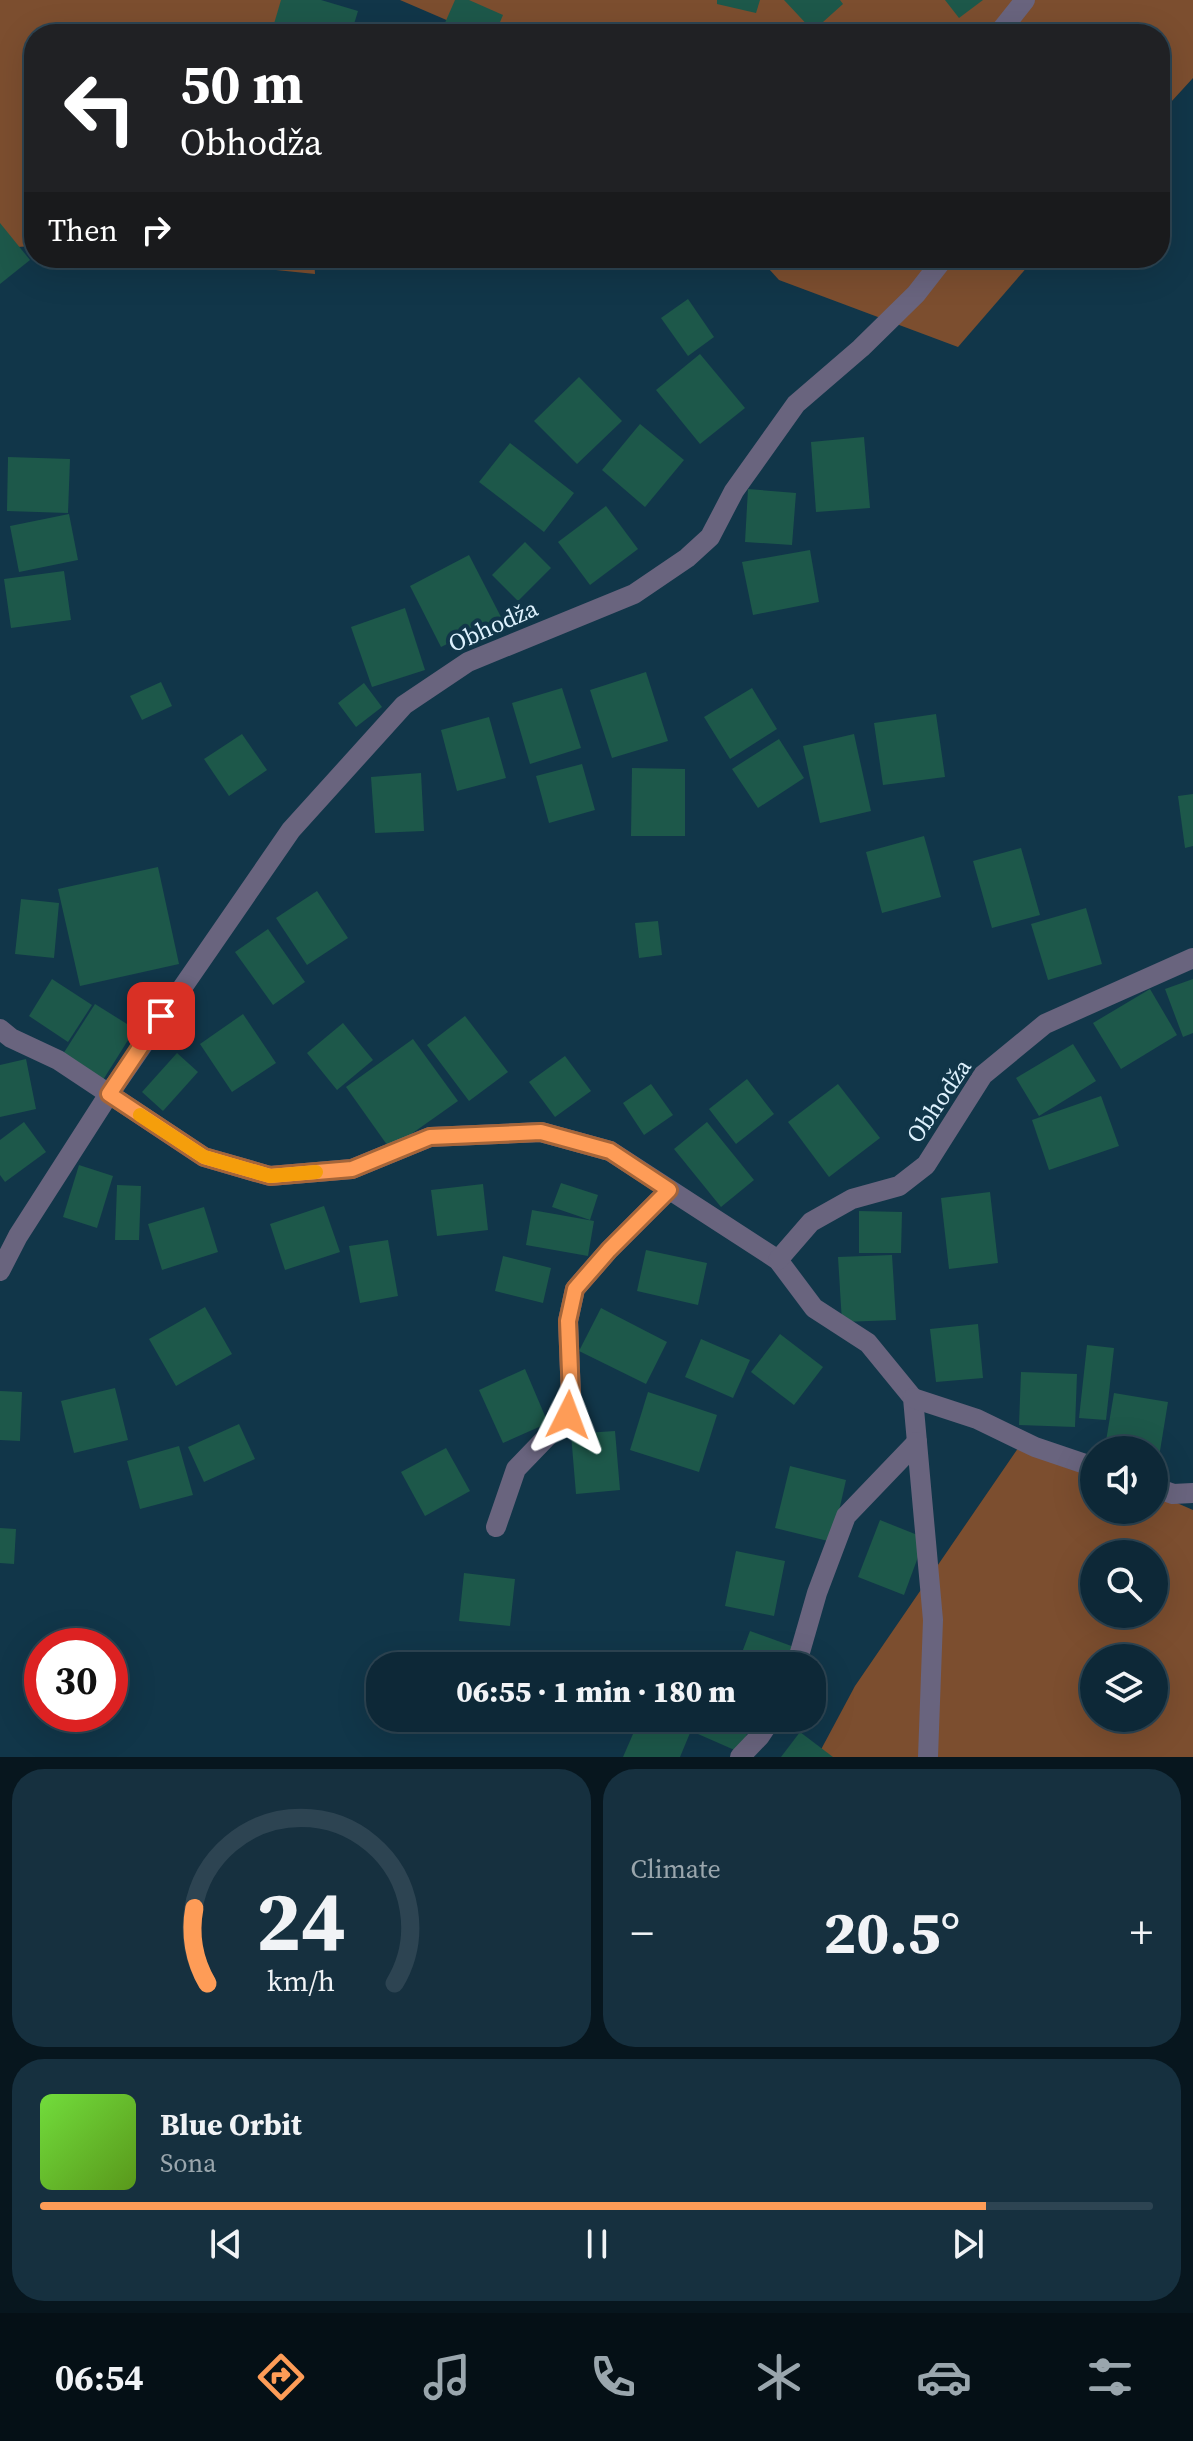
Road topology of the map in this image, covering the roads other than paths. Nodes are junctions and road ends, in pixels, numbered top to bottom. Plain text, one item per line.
1 (1025, 0) edge
2 (1006, 24) edge
3 (936, 268) edge
4 (1193, 958) edge
5 (0, 1029) edge
6 (109, 1094) junction
7 (669, 1190) junction
8 (778, 1260) junction
9 (0, 1271) edge
10 (913, 1398) junction
11 (917, 1442) junction
12 (1080, 1462) edge
13 (1168, 1492) edge
14 (1193, 1493) edge
15 (496, 1527) dead end
16 (800, 1652) edge
17 (763, 1732) edge
18 (740, 1757) edge
19 (928, 1757) edge

1 - 2 street
3 - 6 street, Obhodža
4 - 8 street, Obhodža
5 - 6 street
6 - 7 street
6 - 9 street, Obhodža
7 - 8 street
7 - 15 street
8 - 10 street
10 - 11 street
10 - 12 street
11 - 16 street
11 - 19 street
13 - 14 street
17 - 18 street

